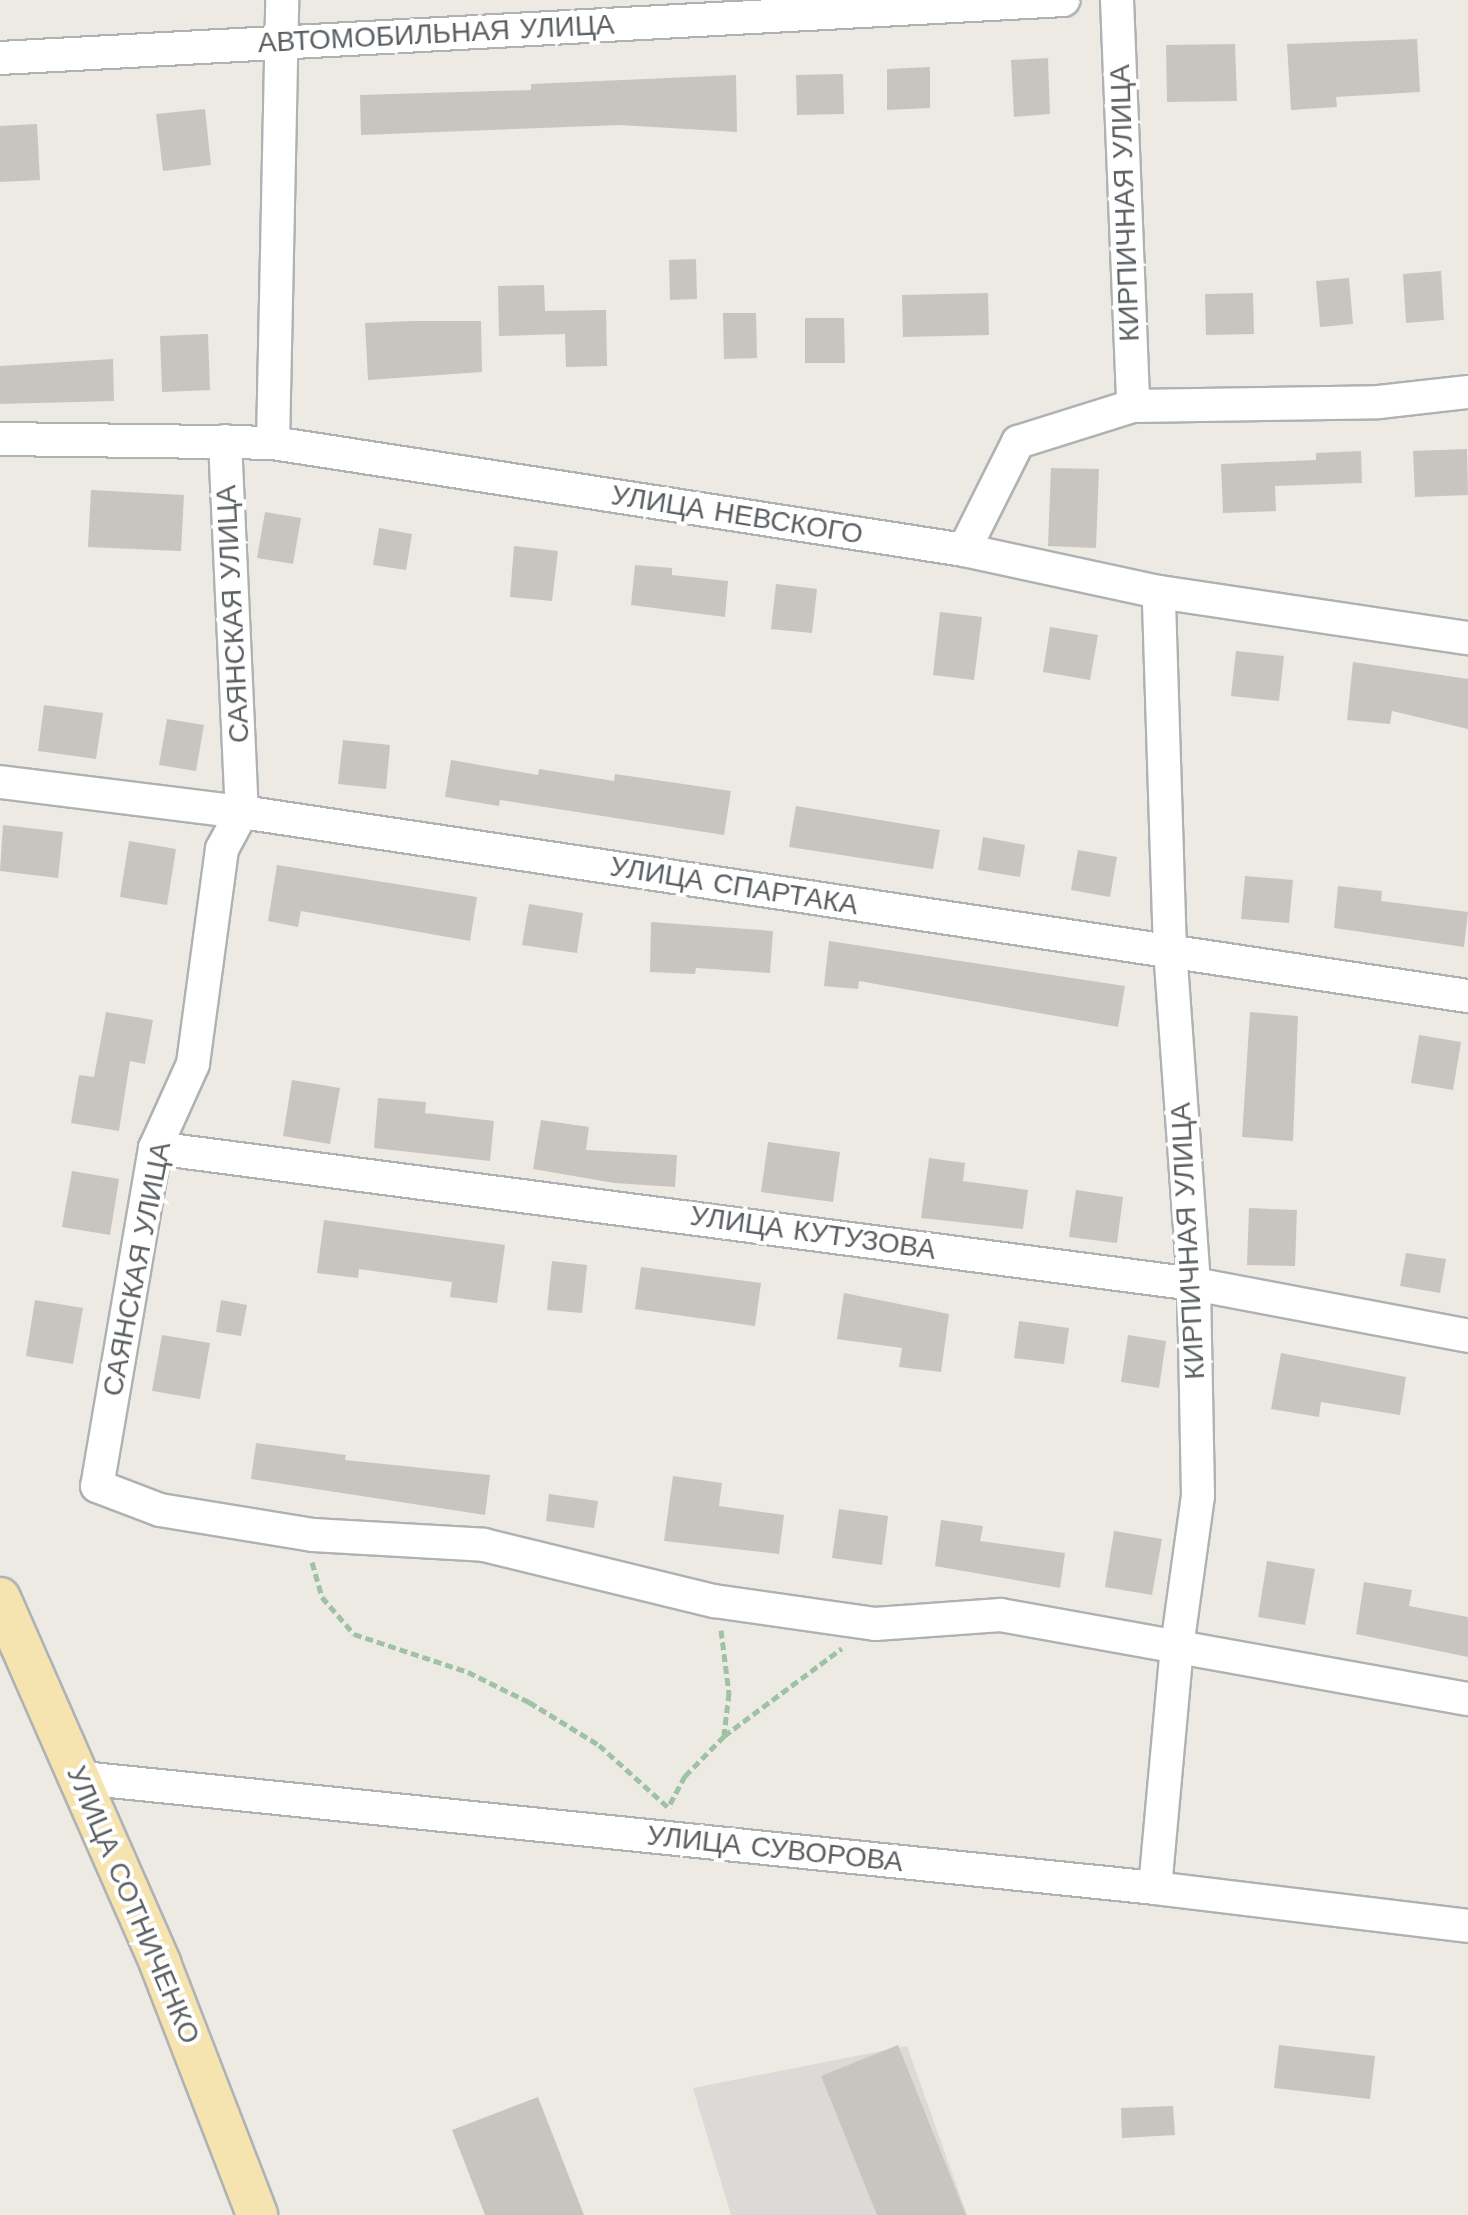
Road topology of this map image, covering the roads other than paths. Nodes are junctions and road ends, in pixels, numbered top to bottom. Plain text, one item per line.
1 (282, 0) edge
2 (1063, 0) edge
3 (1117, 0) edge
4 (282, 42) junction
5 (0, 58) edge
6 (1468, 392) edge
7 (1133, 406) junction
8 (0, 439) edge
9 (225, 441) junction
10 (273, 443) junction
11 (964, 550) junction
12 (1159, 592) junction
13 (1468, 638) edge
14 (0, 782) edge
15 (242, 812) junction
16 (1170, 952) junction
17 (1468, 996) edge
18 (155, 1148) junction
19 (1194, 1284) junction
20 (1468, 1336) edge
21 (0, 1598) edge
22 (1177, 1647) junction
23 (1468, 1699) edge
24 (82, 1778) junction
25 (1155, 1888) junction
26 (1468, 1926) edge
27 (257, 2215) edge

1 - 4 street
2 - 4 street, АВТОМОБИЛЬНАЯ УЛИЦА
3 - 7 street, КИРПИЧНАЯ УЛИЦА
4 - 5 street, АВТОМОБИЛЬНАЯ УЛИЦА
4 - 10 street
6 - 7 street
7 - 11 street
8 - 9 street, УЛИЦА НЕВСКОГО
9 - 10 street, УЛИЦА НЕВСКОГО
9 - 15 street, САЯНСКАЯ УЛИЦА
10 - 11 street, УЛИЦА НЕВСКОГО
11 - 12 street, УЛИЦА НЕВСКОГО
12 - 13 street, УЛИЦА НЕВСКОГО
12 - 16 street, КИРПИЧНАЯ УЛИЦА
14 - 15 street, УЛИЦА СПАРТАКА
15 - 16 street, УЛИЦА СПАРТАКА
15 - 18 street, САЯНСКАЯ УЛИЦА
16 - 17 street, УЛИЦА СПАРТАКА
16 - 19 street, КИРПИЧНАЯ УЛИЦА
18 - 19 street, УЛИЦА КУТУЗОВА
18 - 22 street, САЯНСКАЯ УЛИЦА
19 - 20 street, УЛИЦА КУТУЗОВА
19 - 22 street, КИРПИЧНАЯ УЛИЦА
21 - 24 main road, УЛИЦА СОТНИЧЕНКО
22 - 23 street
22 - 25 street, КИРПИЧНАЯ УЛИЦА
24 - 25 street, УЛИЦА СУВОРОВА
24 - 27 main road, УЛИЦА СОТНИЧЕНКО
25 - 26 street, УЛИЦА СУВОРОВА

